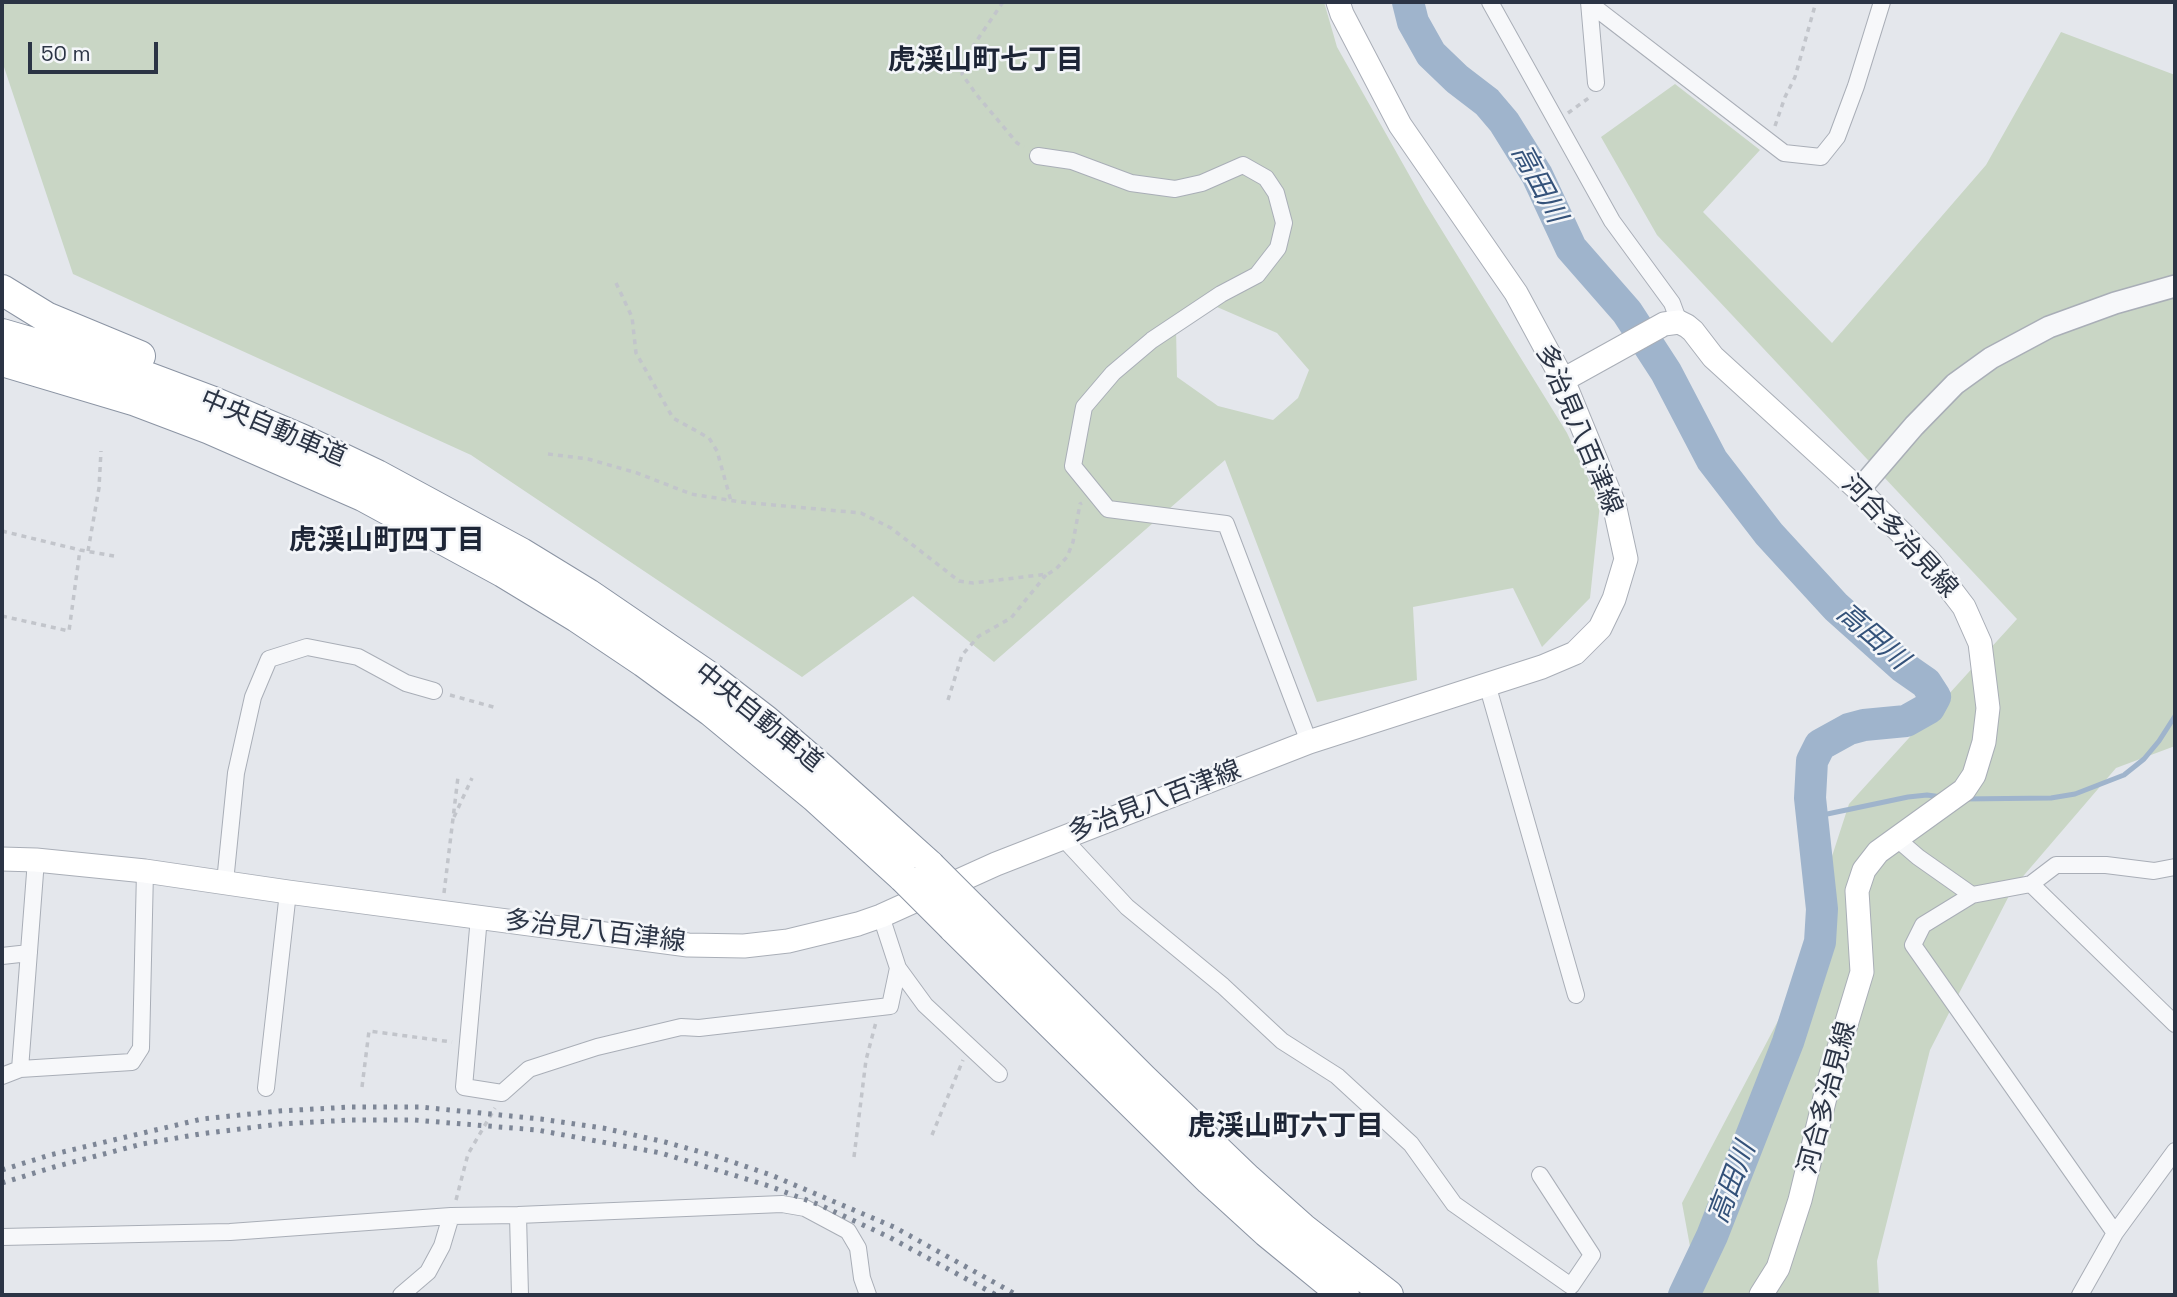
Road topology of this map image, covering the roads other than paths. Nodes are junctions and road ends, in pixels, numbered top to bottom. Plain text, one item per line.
1 (1338, 2) edge
2 (1490, 2) edge
3 (1882, 2) edge
4 (1589, 3) edge
5 (1597, 83) road end
6 (1038, 156) road end
7 (2175, 286) edge
8 (2, 290) edge
9 (1672, 323) junction
10 (2, 334) edge
11 (2, 361) edge
12 (1563, 380) junction
13 (377, 475) junction
14 (1859, 490) junction
15 (1487, 684) junction
16 (434, 691) road end
17 (1309, 742) junction
18 (1063, 838) junction
19 (1896, 838) junction
20 (2, 859) edge
21 (36, 860) junction
22 (2175, 867) edge
23 (145, 871) junction
24 (917, 872) junction
25 (225, 882) junction
26 (2031, 884) junction
27 (288, 892) junction
28 (1972, 895) junction
29 (881, 916) junction
30 (479, 917) junction
31 (964, 919) junction
32 (29, 953) junction
33 (2, 956) edge
34 (898, 968) junction
35 (1576, 995) dead end
36 (2171, 1012) edge
37 (20, 1069) junction
38 (999, 1074) dead end
39 (2, 1076) edge
40 (266, 1088) dead end
41 (2175, 1151) edge
42 (1540, 1175) dead end
43 (518, 1215) junction
44 (451, 1216) junction
45 (2115, 1234) junction
46 (2, 1237) edge
47 (401, 1295) edge
48 (520, 1295) edge
49 (868, 1295) edge
50 (1344, 1295) edge
51 (1388, 1295) edge
52 (1761, 1295) edge
53 (2080, 1295) edge

1 - 12 main road, 多治見八百津線
2 - 9 street
3 - 4 street
4 - 5 street
6 - 17 street
7 - 14 street
8 - 13 highway
9 - 12 main road
9 - 14 main road, 河合多治見線
10 - 13 highway, 中央自動車道
11 - 24 highway, 中央自動車道
12 - 15 main road, 多治見八百津線
13 - 24 highway, 中央自動車道
14 - 19 main road, 河合多治見線
15 - 17 main road, 多治見八百津線
15 - 35 street
16 - 25 street
17 - 18 main road, 多治見八百津線
18 - 29 main road, 多治見八百津線
18 - 42 street
19 - 28 street
19 - 52 main road, 河合多治見線
20 - 21 main road, 多治見八百津線
21 - 23 main road, 多治見八百津線
21 - 32 street
22 - 26 street
23 - 25 main road, 多治見八百津線
23 - 37 street
24 - 31 highway, 中央自動車道, bridge
25 - 27 main road, 多治見八百津線
26 - 28 street
26 - 36 street
27 - 30 main road, 多治見八百津線
27 - 40 street
28 - 45 street
29 - 30 main road, 多治見八百津線
29 - 34 street
30 - 34 street
31 - 50 highway, 中央自動車道
31 - 51 highway, 中央自動車道
32 - 33 street
32 - 37 street
34 - 38 street
37 - 39 street
41 - 45 street
43 - 44 street
43 - 48 street
43 - 49 street
44 - 46 street
44 - 47 street
45 - 53 street

